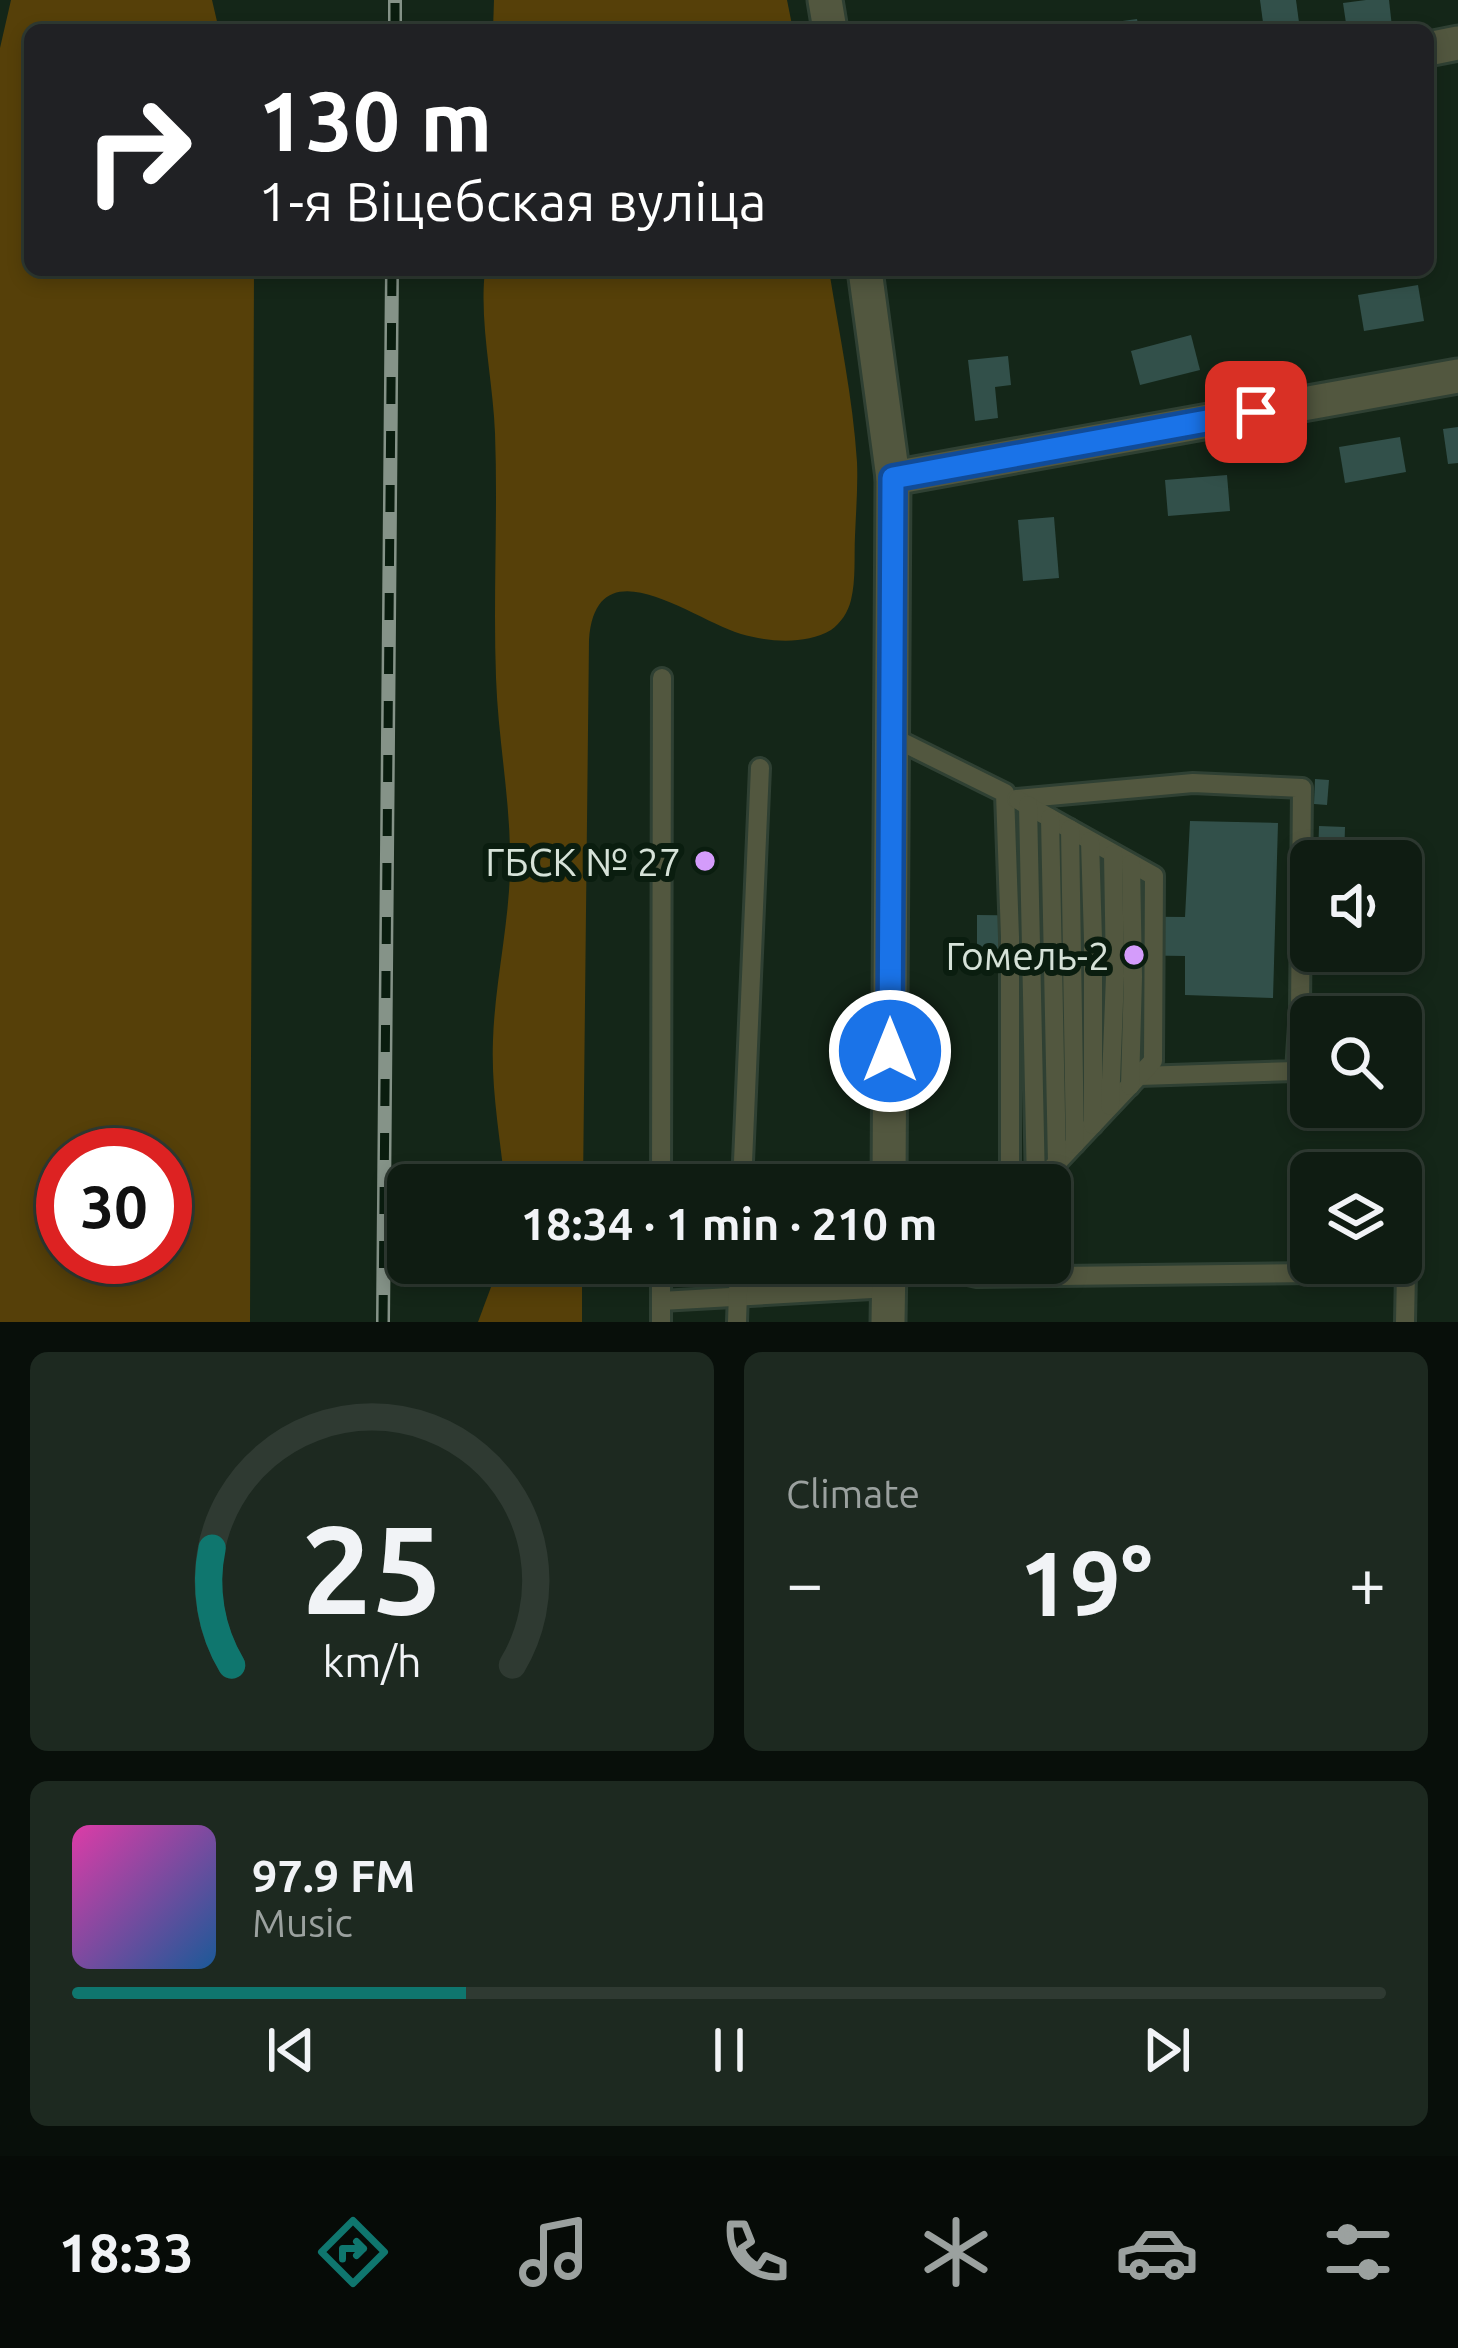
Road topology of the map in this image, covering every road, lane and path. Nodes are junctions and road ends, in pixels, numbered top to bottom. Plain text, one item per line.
1 (866, 276) edge
2 (1458, 376) edge
3 (893, 478) junction
4 (662, 678) dead end
5 (892, 737) junction
6 (760, 768) dead end
7 (1016, 799) junction
8 (1050, 818) junction
9 (1070, 829) junction
10 (1090, 841) junction
11 (1122, 859) junction
12 (1134, 1081) junction
13 (1110, 1106) junction
14 (1093, 1125) junction
15 (1075, 1144) junction
16 (1057, 1163) joint
17 (662, 1164) edge
18 (743, 1164) edge
19 (890, 1164) edge
20 (1010, 1164) edge
21 (1035, 1164) edge
22 (1071, 1270) edge
23 (661, 1284) edge
24 (738, 1284) edge
25 (888, 1291) edge
26 (737, 1296) junction
27 (661, 1300) junction
28 (661, 1322) edge
29 (737, 1322) edge
30 (1405, 1322) edge

1 - 3 street
2 - 3 street
3 - 5 street
4 - 17 lane
5 - 7 lane
5 - 19 street
6 - 18 lane
7 - 8 lane
7 - 12 lane
7 - 20 lane
7 - 21 lane
8 - 9 lane
8 - 16 lane
9 - 10 lane
9 - 15 lane
10 - 11 lane
10 - 14 lane
11 - 12 lane
11 - 13 lane
12 - 13 lane
13 - 14 lane
14 - 15 lane
15 - 16 lane
22 - 30 lane
23 - 27 lane
24 - 26 lane
25 - 26 lane
26 - 27 lane
26 - 29 lane
27 - 28 lane

